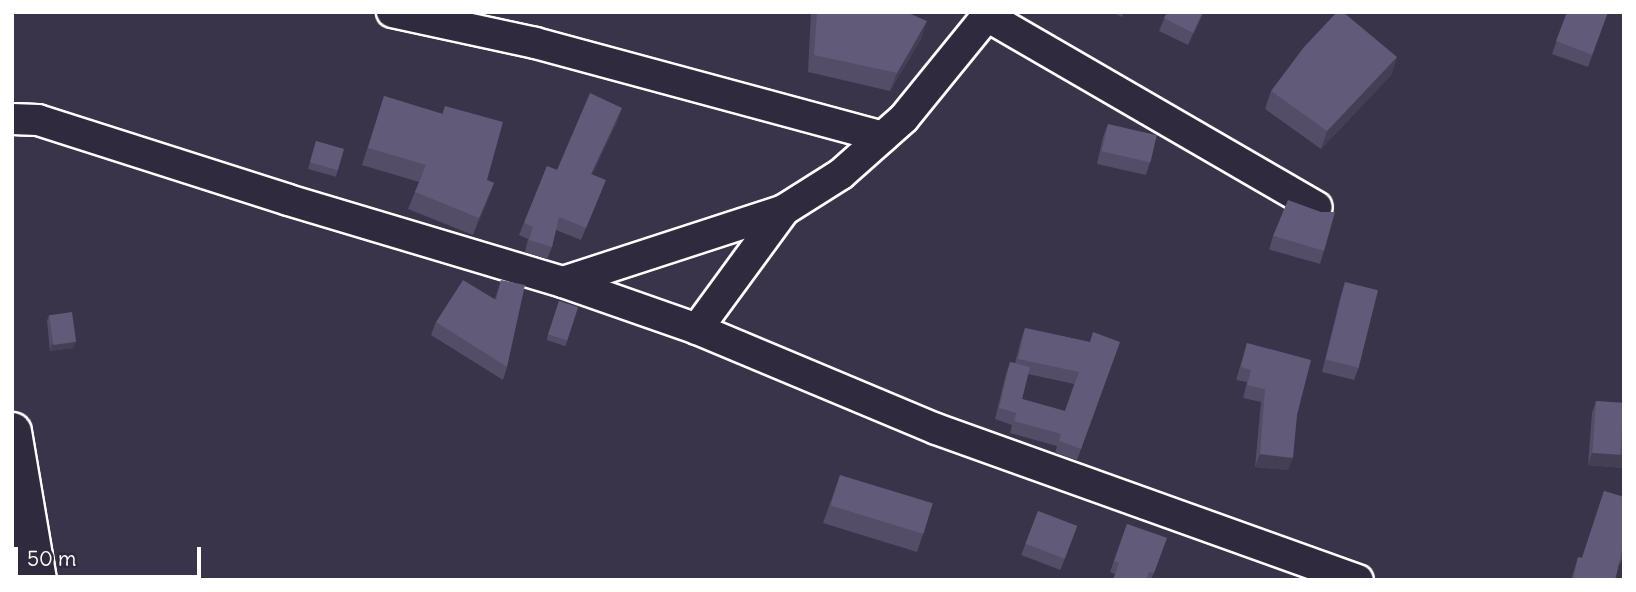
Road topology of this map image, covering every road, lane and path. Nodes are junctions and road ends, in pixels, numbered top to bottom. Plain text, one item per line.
1 (392, 12) edge
2 (988, 14) edge
3 (465, 20) edge
4 (12, 119) edge
5 (883, 137) junction
6 (1317, 207) edge
7 (783, 210) junction
8 (563, 282) junction
9 (697, 330) junction
10 (12, 432) edge
11 (37, 580) edge
12 (1358, 580) edge

1 - 3 street
2 - 5 street
2 - 6 street
3 - 5 street
4 - 8 street
5 - 7 street
7 - 8 street
7 - 9 street
8 - 9 street
9 - 12 street
10 - 11 main road

